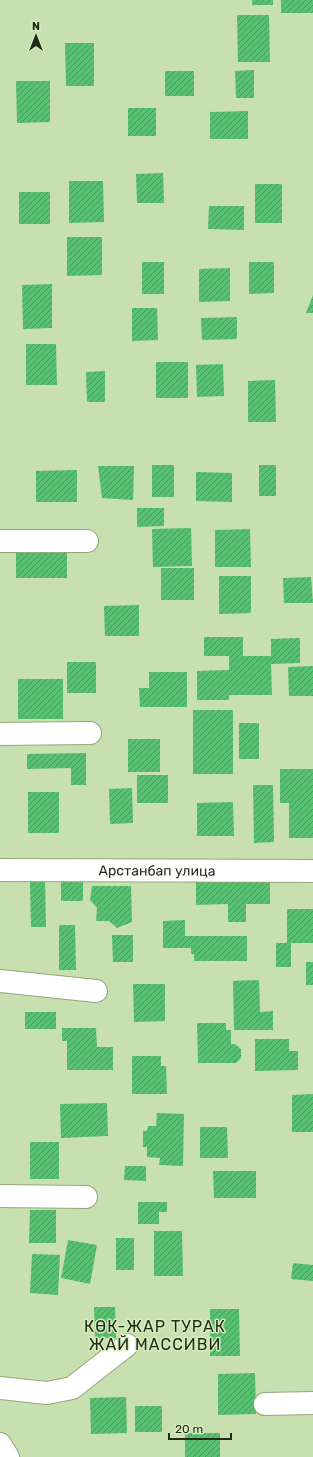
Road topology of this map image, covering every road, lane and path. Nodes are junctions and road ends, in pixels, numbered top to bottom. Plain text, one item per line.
1 (0, 541) edge
2 (87, 541) dead end
3 (90, 733) dead end
4 (0, 734) edge
5 (0, 870) edge
6 (313, 871) edge
7 (0, 981) edge
8 (96, 991) dead end
9 (0, 1196) edge
10 (86, 1197) dead end
11 (128, 1345) dead end
12 (0, 1388) edge
13 (313, 1403) edge
14 (265, 1404) dead end
15 (0, 1444) edge
16 (8, 1457) edge

1 - 2 street
3 - 4 street
5 - 6 street, Арстанбап улица
7 - 8 street
9 - 10 street
11 - 12 street
13 - 14 street
15 - 16 street

